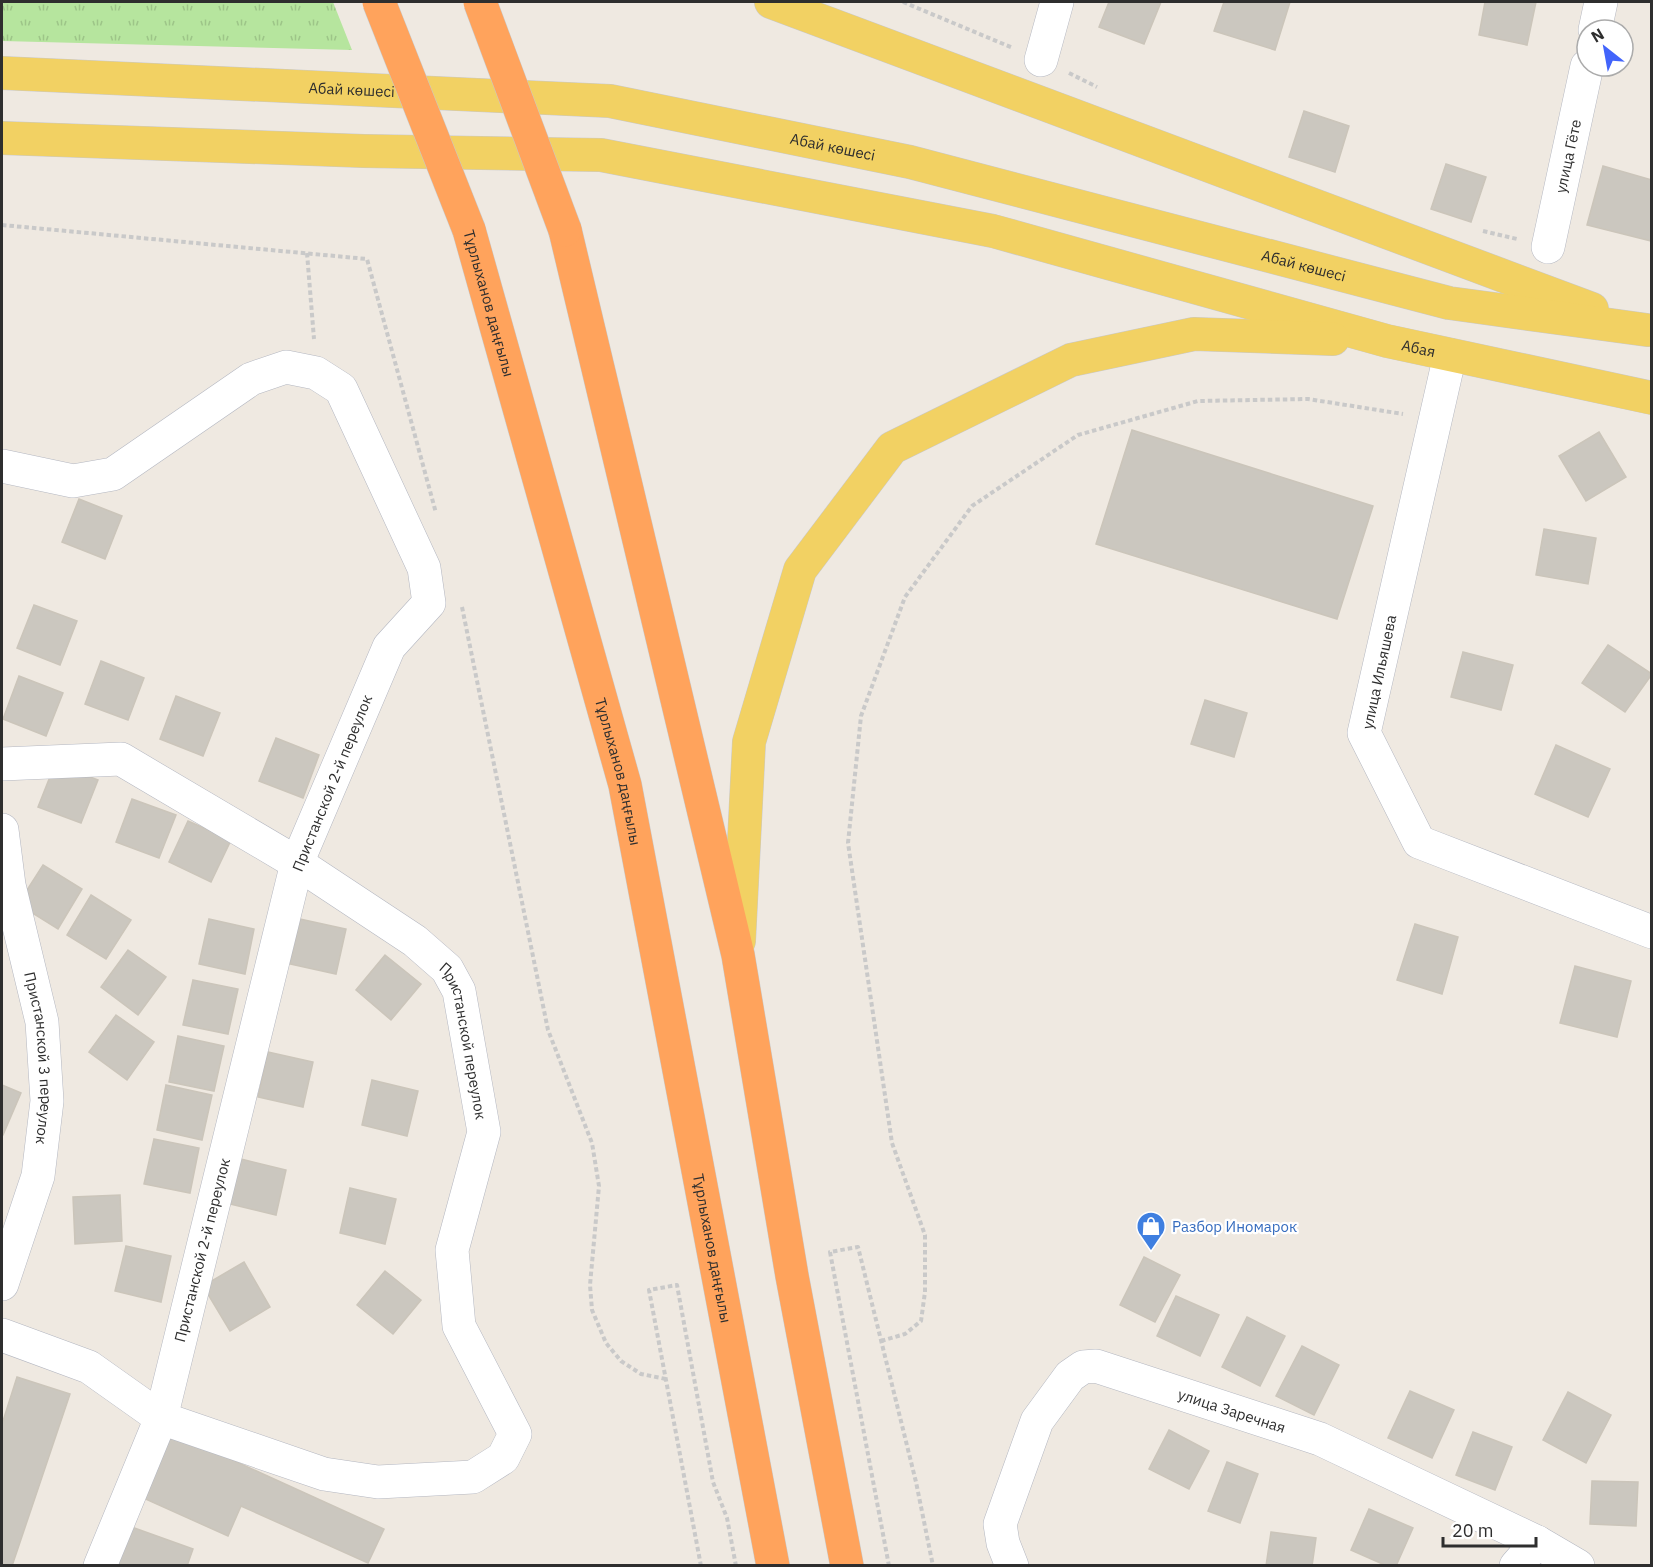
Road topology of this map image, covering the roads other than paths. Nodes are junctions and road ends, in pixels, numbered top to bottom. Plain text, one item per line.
1 (379, 2) edge
2 (480, 2) edge
3 (771, 2) edge
4 (1057, 2) edge
5 (1602, 2) edge
6 (1598, 18) edge
7 (1041, 60) road end
8 (2, 73) edge
9 (1584, 78) edge
10 (2, 138) edge
11 (1548, 247) road end
12 (1649, 331) edge
13 (1387, 341) junction
14 (1450, 355) junction
15 (1652, 398) edge
16 (2, 466) edge
17 (2, 764) edge
18 (2, 830) edge
19 (297, 863) junction
20 (1652, 932) edge
21 (738, 955) junction
22 (2, 1284) edge
23 (2, 1335) edge
24 (161, 1418) junction
25 (1526, 1554) edge
26 (1013, 1558) edge
27 (100, 1566) edge
28 (773, 1566) edge
29 (847, 1566) edge
30 (1578, 1566) edge

1 - 28 highway, Тұрлыханов даңғылы, bridge
2 - 21 highway, bridge
3 - 12 main road
4 - 7 street
5 - 6 street
8 - 12 main road, Абай көшесі
9 - 11 street, улица Гёте
10 - 13 main road
13 - 14 main road, Абая
13 - 21 main road
14 - 15 main road
14 - 20 street, улица Ильяшева
16 - 19 street, Пристанской 2-й переулок
17 - 19 street, Пристанской переулок
18 - 22 street, Пристанской 3 переулок
19 - 24 street, Пристанской 2-й переулок
19 - 24 street, Пристанской переулок
21 - 29 highway
23 - 24 street
24 - 27 street, Пристанской 2-й переулок
25 - 26 street, улица Заречная
25 - 30 street, улица Заречная

